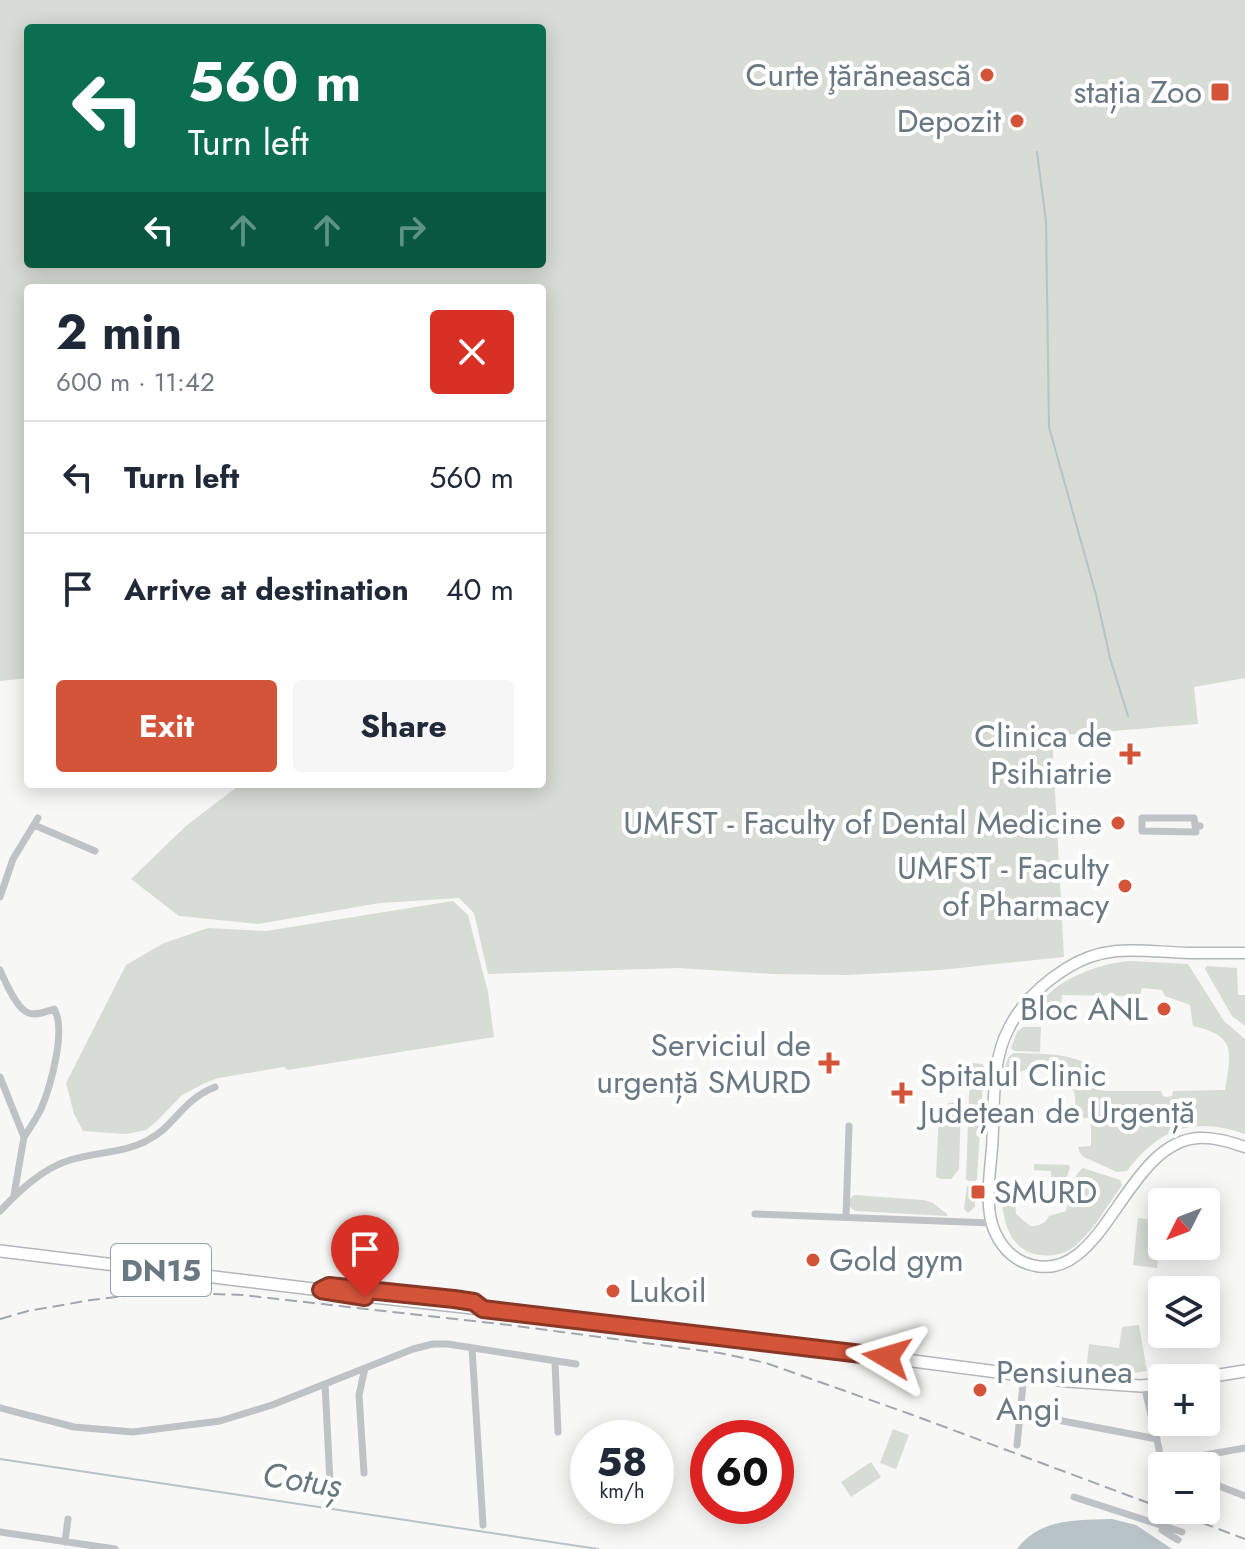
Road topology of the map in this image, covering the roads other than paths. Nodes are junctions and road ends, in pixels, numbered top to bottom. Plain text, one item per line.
1 (1198, 826) joint
2 (95, 851) dead end
3 (0, 897) edge
4 (1245, 953) edge
5 (0, 970) edge
6 (0, 1077) edge
7 (215, 1087) dead end
8 (849, 1126) dead end
9 (24, 1137) junction
10 (1245, 1147) edge
11 (13, 1197) junction
12 (0, 1211) edge
13 (755, 1214) dead end
14 (846, 1217) junction
15 (992, 1223) junction
16 (0, 1251) edge
17 (472, 1348) junction
18 (555, 1362) junction
19 (576, 1364) dead end
20 (1245, 1364) edge
21 (365, 1368) junction
22 (1245, 1371) edge
23 (1231, 1372) junction
24 (1024, 1374) junction
25 (1220, 1374) edge
26 (325, 1384) junction
27 (1144, 1385) junction
28 (1148, 1385) edge
29 (0, 1408) edge
30 (1021, 1413) junction
31 (558, 1432) dead end
32 (1157, 1439) junction
33 (1017, 1445) dead end
34 (1245, 1448) edge
35 (1160, 1452) edge
36 (1220, 1453) edge
37 (364, 1473) dead end
38 (330, 1482) dead end
39 (1220, 1486) edge
40 (1245, 1496) edge
41 (1074, 1497) dead end
42 (68, 1519) dead end
43 (483, 1525) dead end
44 (0, 1532) edge
45 (1180, 1536) dead end
46 (65, 1542) junction
47 (115, 1549) edge

1 - 1 street
2 - 3 street
4 - 15 main road
5 - 9 street
6 - 9 street
7 - 11 street
8 - 14 street
9 - 11 street
10 - 15 main road
11 - 12 street
13 - 14 street
14 - 15 street
16 - 24 main road, DN15
17 - 18 street
17 - 21 street
17 - 43 street
18 - 19 street
18 - 31 street
20 - 23 main road
21 - 26 street
21 - 37 street
22 - 23 main road
23 - 25 main road
24 - 27 main road, DN15
24 - 30 street
26 - 29 street
26 - 38 street
27 - 28 main road, DN15
27 - 32 street
30 - 32 street
30 - 33 street
32 - 35 street
34 - 36 street
39 - 40 street
41 - 45 street
42 - 46 street
44 - 46 street
46 - 47 street

